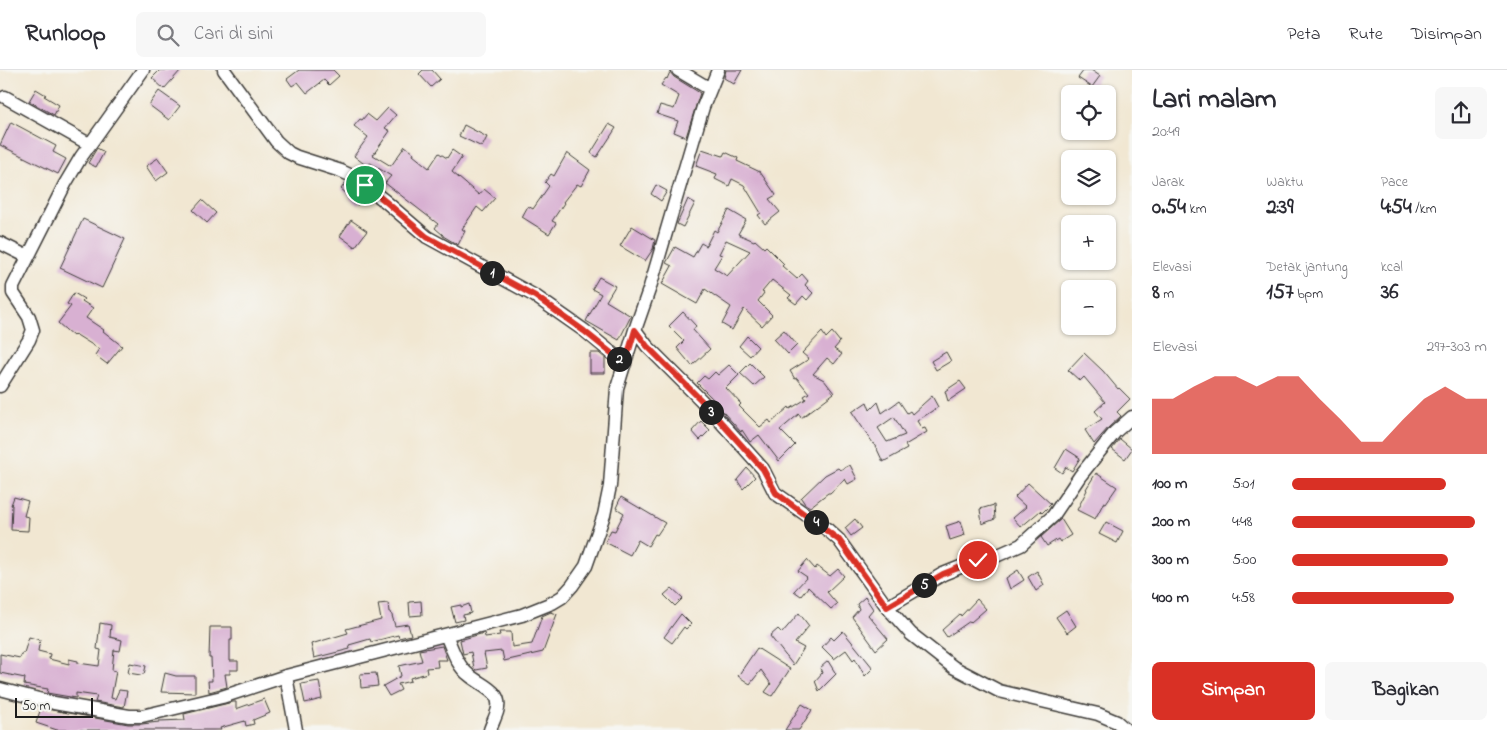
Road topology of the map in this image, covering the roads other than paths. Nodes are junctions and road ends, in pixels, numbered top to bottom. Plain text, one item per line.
1 (144, 70) edge
2 (224, 70) edge
3 (678, 70) edge
4 (718, 70) edge
5 (710, 89) junction
6 (5, 96) dead end
7 (88, 144) junction
8 (0, 243) edge
9 (28, 257) junction
10 (635, 330) junction
11 (625, 364) junction
12 (0, 386) edge
13 (1132, 417) edge
14 (887, 607) junction
15 (446, 635) junction
16 (286, 676) junction
17 (0, 689) edge
18 (296, 730) edge
19 (490, 730) edge
20 (1126, 730) edge

1 - 7 street
2 - 11 street
3 - 5 street
4 - 5 street
5 - 10 street
6 - 7 street
7 - 9 street
8 - 9 street
9 - 12 street
10 - 11 street
10 - 14 street
11 - 15 street
13 - 14 street
14 - 20 street
15 - 16 street
15 - 19 street
16 - 17 street
16 - 18 street

